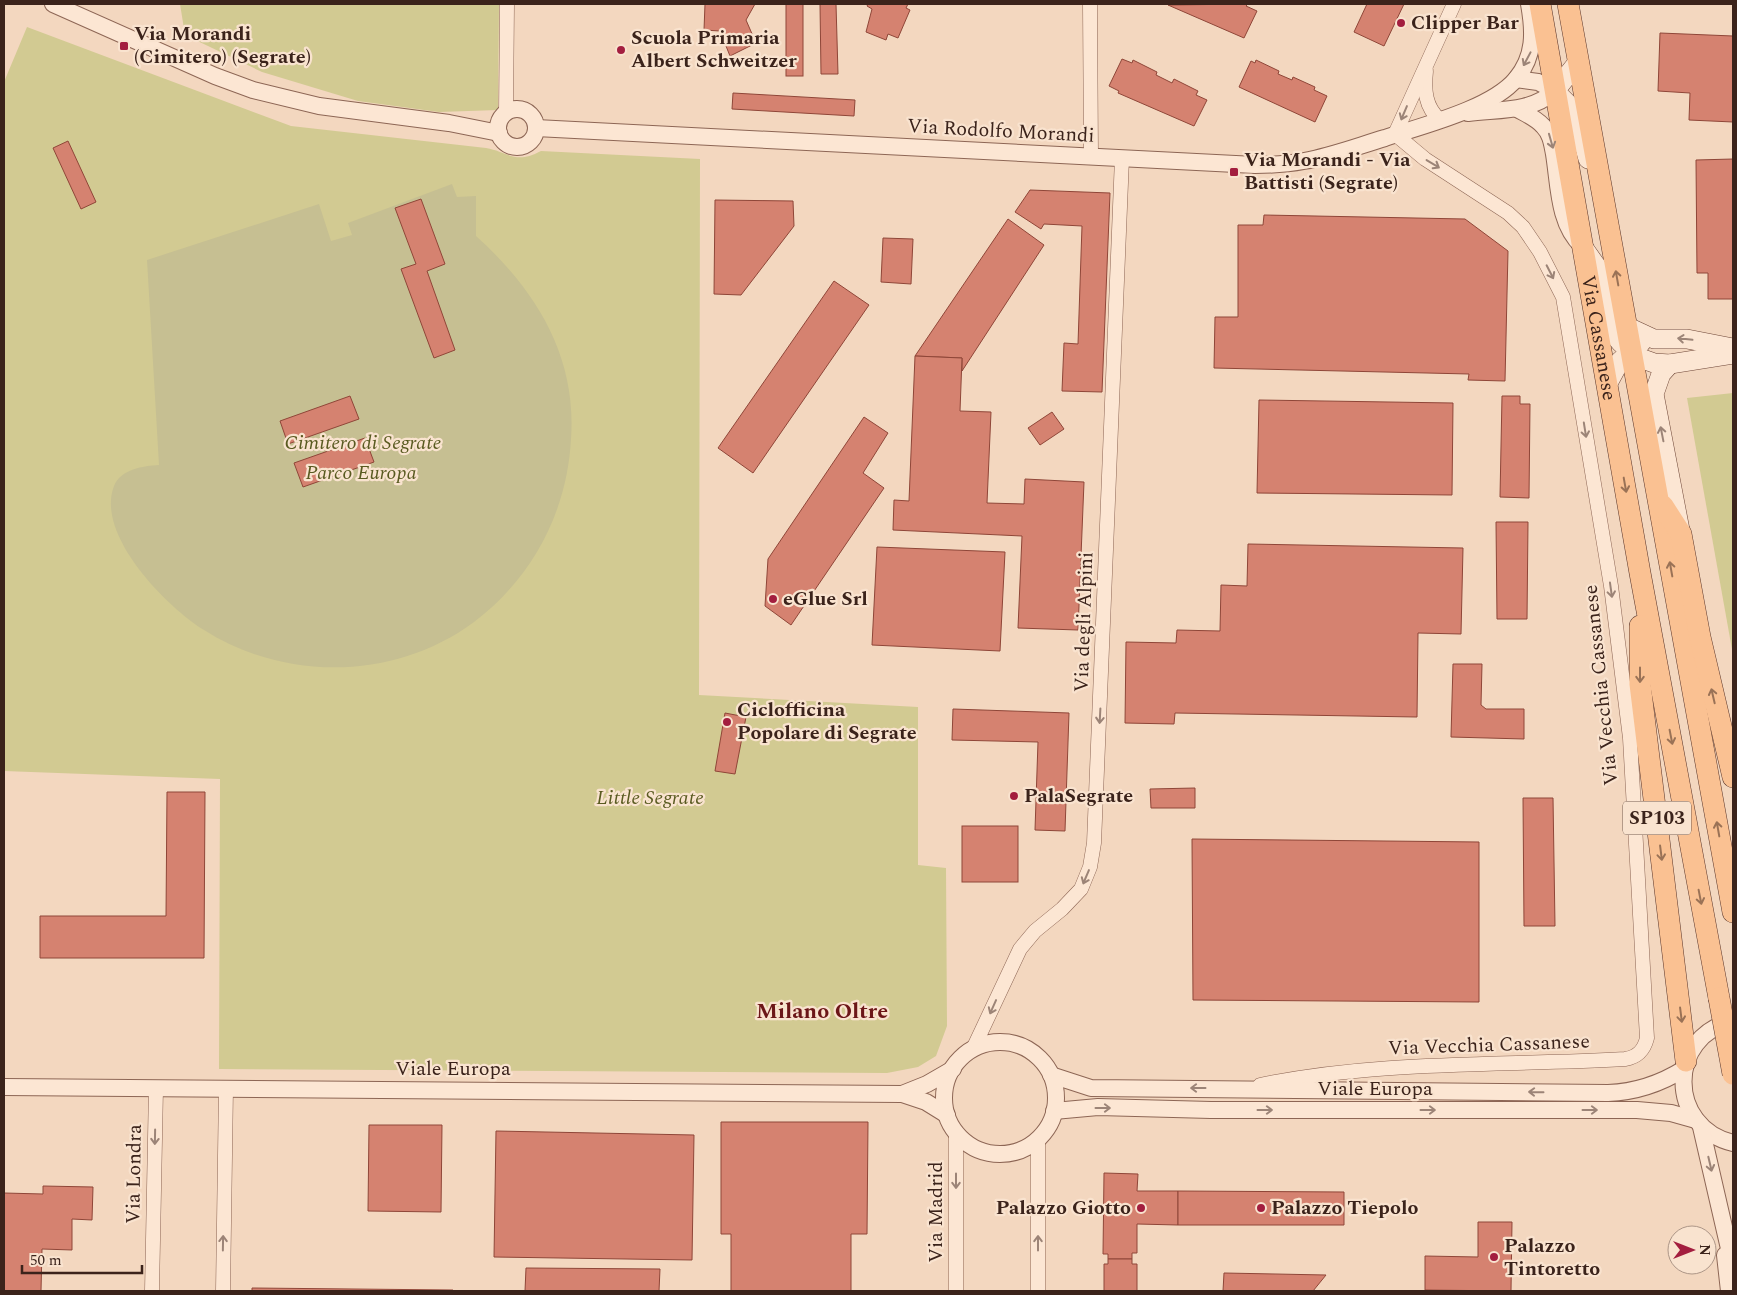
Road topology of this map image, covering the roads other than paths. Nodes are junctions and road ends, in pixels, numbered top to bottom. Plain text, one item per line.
1 (54, 4) edge
2 (507, 4) edge
3 (1090, 4) edge
4 (1454, 4) edge
5 (1529, 4) edge
6 (1540, 4) edge
7 (1568, 4) edge
8 (1427, 60) junction
9 (1578, 62) junction
10 (1516, 79) junction
11 (1555, 91) junction
12 (1517, 109) junction
13 (1456, 115) junction
14 (1440, 120) junction
15 (502, 121) junction
16 (536, 128) junction
17 (1395, 134) junction
18 (1091, 157) junction
19 (1122, 158) junction
20 (1598, 169) junction
21 (1582, 246) junction
22 (1626, 326) junction
23 (1654, 339) junction
24 (1733, 348) edge
25 (1630, 350) junction
26 (1733, 354) edge
27 (1670, 364) junction
28 (1607, 386) junction
29 (1658, 499) junction
30 (1681, 534) junction
31 (1640, 574) junction
32 (1733, 778) edge
33 (1733, 912) edge
34 (1733, 1020) edge
35 (973, 1049) junction
36 (1685, 1065) junction
37 (953, 1069) junction
38 (1733, 1074) edge
39 (1051, 1075) junction
40 (4, 1087) edge
41 (156, 1088) junction
42 (226, 1088) junction
43 (1244, 1089) junction
44 (902, 1094) junction
45 (1054, 1111) junction
46 (947, 1115) junction
47 (1699, 1123) junction
48 (956, 1132) junction
49 (1038, 1139) junction
50 (1733, 1144) edge
51 (1718, 1200) junction
52 (1733, 1266) edge
53 (152, 1291) edge
54 (223, 1291) edge
55 (956, 1291) edge
56 (1038, 1291) edge
57 (1729, 1291) edge

1 - 15 street
2 - 15 street
3 - 18 street
4 - 8 street
5 -> 10 street, Via Rodolfo Morandi
6 - 11 main road, Via Cassanese
7 - 9 main road, Via Cassanese
8 - 14 street
8 -> 17 street
9 - 11 main road
9 - 20 main road, Via Cassanese
10 - 11 street
10 - 13 street, Via Rodolfo Morandi
11 - 12 street, Via Rodolfo Morandi
11 - 20 main road
11 - 21 main road, Via Cassanese
12 - 13 street, Via Rodolfo Morandi
12 -> 21 street
13 - 14 street, Via Rodolfo Morandi
14 - 17 street, Via Rodolfo Morandi
15 - 16 street
15 - 16 street
16 - 18 street, Via Rodolfo Morandi
17 - 19 street, Via Rodolfo Morandi
17 -> 43 street, Via Vecchia Cassanese
18 - 19 street, Via Rodolfo Morandi
19 -> 35 street, Via degli Alpini
22 -> 20 main road, Via Cassanese
21 - 25 main road
21 - 28 main road, Via Cassanese
22 - 23 main road
22 - 25 main road, Via Cassanese
24 -> 23 main road
23 - 25 main road
25 - 27 main road
25 - 28 main road
25 - 29 main road, Via Cassanese / SP103
26 - 27 main road
30 -> 27 main road
28 -> 31 main road, Via Cassanese / SP103
29 - 30 main road
33 -> 29 main road, Via Cassanese / SP103
32 -> 30 main road
31 -> 36 main road, SP103
31 -> 38 main road, Via Cassanese / SP103, bridge
34 - 36 street
35 - 37 street, Viale Europa
35 - 39 street, Viale Europa
36 -> 43 street, Viale Europa
36 - 47 street
37 - 44 street, Viale Europa
37 - 46 street, Viale Europa
43 -> 39 street, Viale Europa
39 - 45 street, Viale Europa
40 - 41 street, Viale Europa
41 - 42 street, Viale Europa
41 -> 53 street, Via Londra
42 - 44 street, Viale Europa
54 -> 42 street
44 - 46 street, Viale Europa
45 -> 47 street, Viale Europa
45 - 49 street, Viale Europa
46 - 48 street, Viale Europa
47 - 50 street, Viale Europa
47 -> 51 street
48 - 49 street, Viale Europa
48 -> 55 street, Via Madrid
56 -> 49 street
51 - 52 street
51 - 57 street

